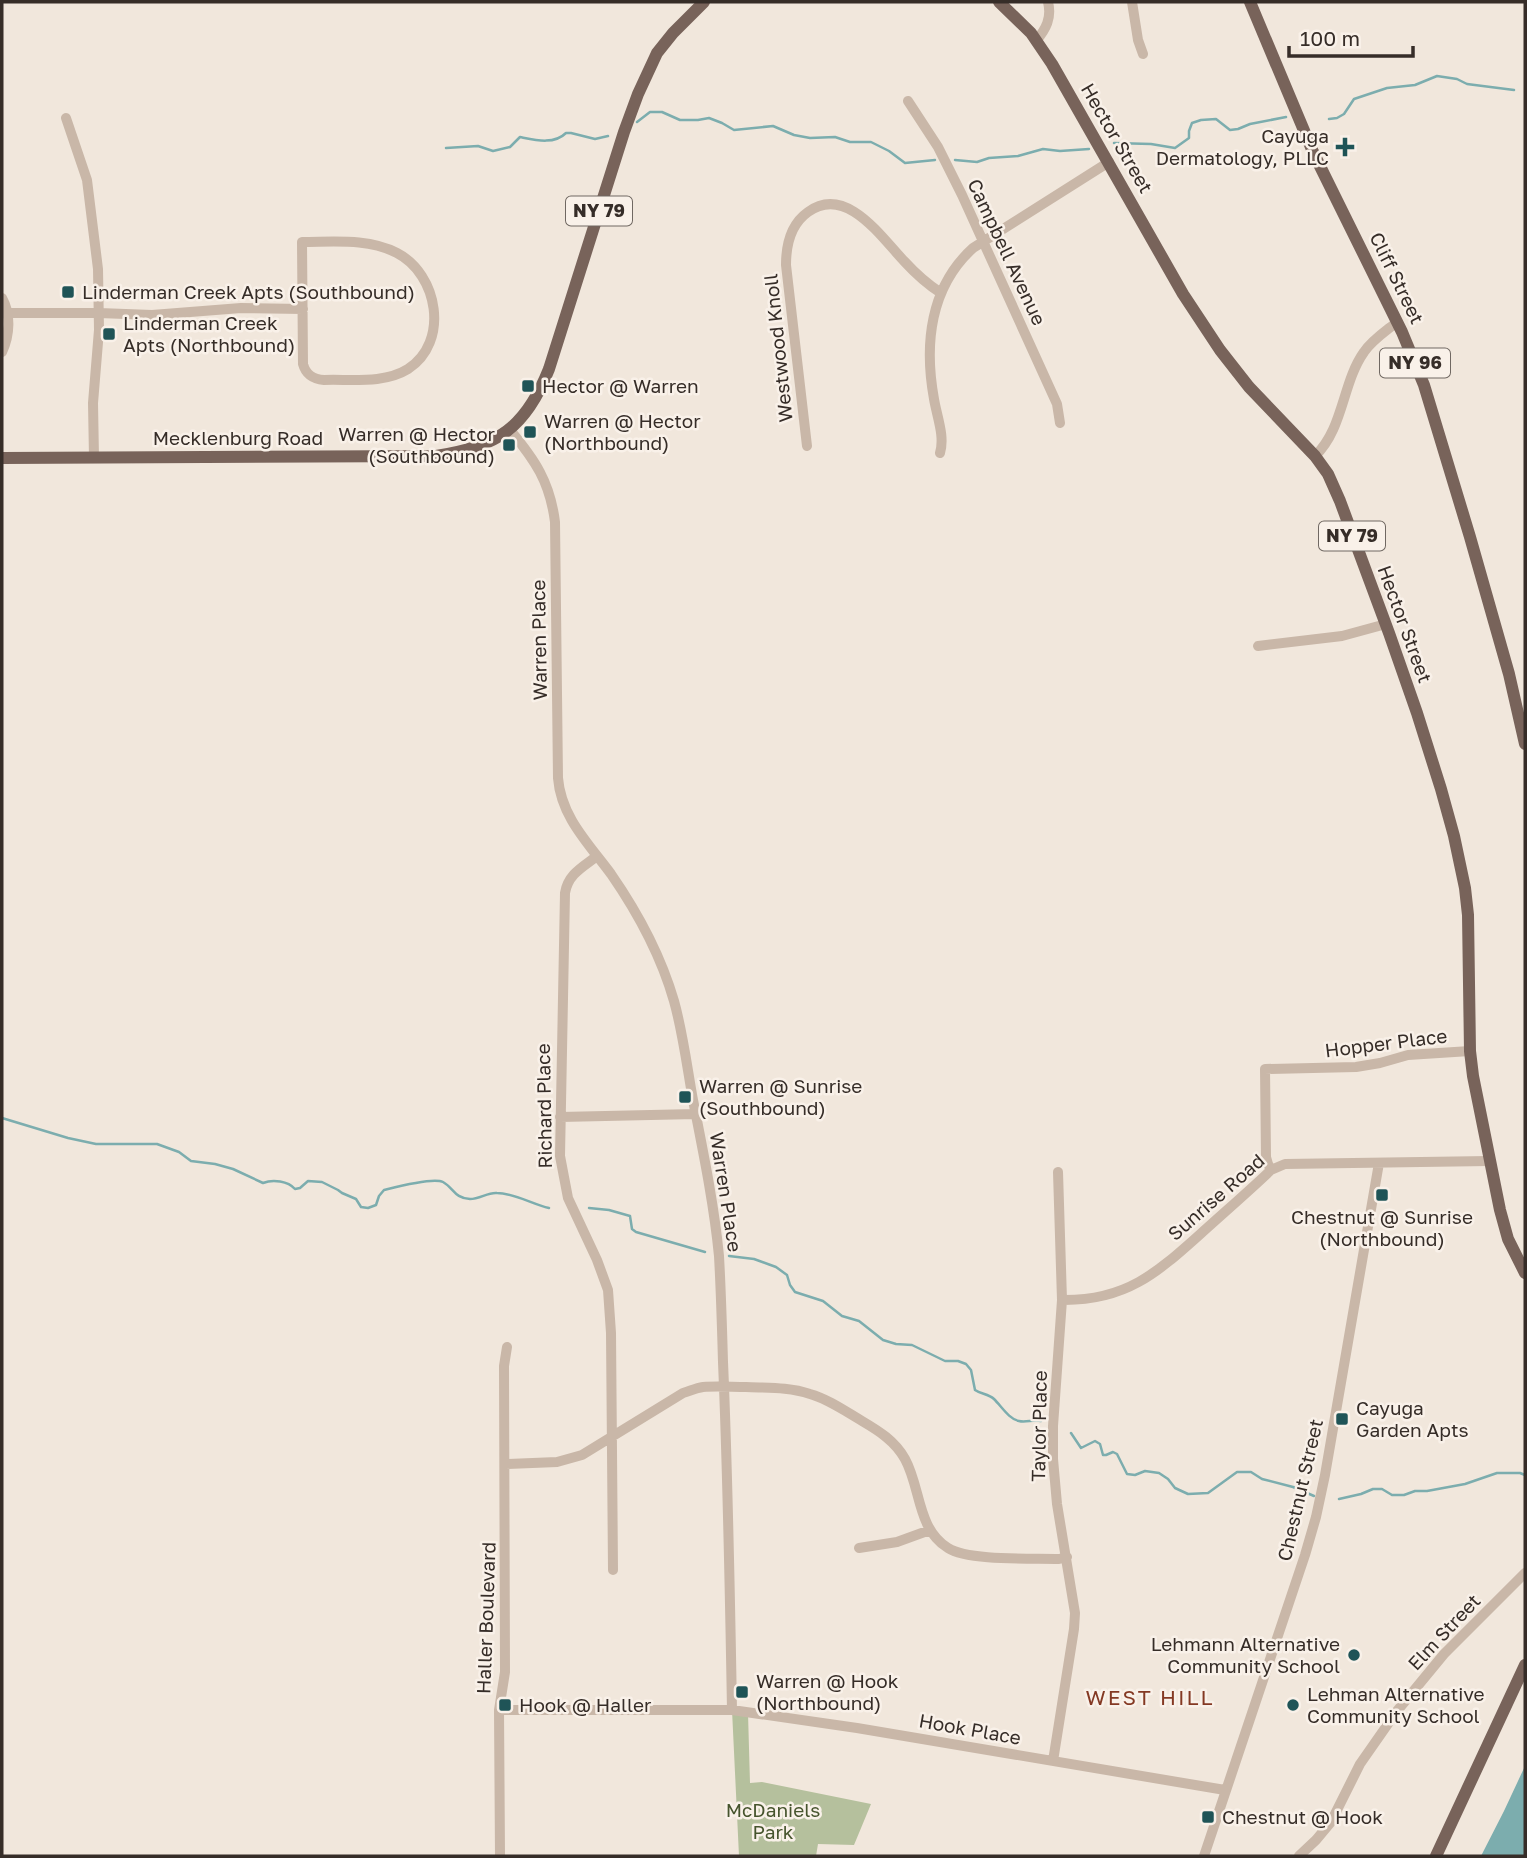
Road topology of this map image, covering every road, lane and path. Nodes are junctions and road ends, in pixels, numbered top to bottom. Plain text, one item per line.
1 (999, 2) edge
2 (1048, 2) edge
3 (1132, 2) edge
4 (1250, 2) edge
5 (699, 4) edge
6 (1036, 41) junction
7 (1143, 54) dead end
8 (908, 100) dead end
9 (66, 118) dead end
10 (1109, 162) junction
11 (984, 241) junction
12 (941, 293) junction
13 (2, 298) edge
14 (303, 309) junction
15 (8, 313) junction
16 (99, 313) junction
17 (1397, 322) junction
18 (2, 352) edge
19 (1060, 423) dead end
20 (510, 430) junction
21 (807, 446) dead end
22 (940, 453) dead end
23 (1315, 456) junction
24 (94, 457) junction
25 (2, 458) edge
26 (1386, 624) junction
27 (1258, 646) dead end
28 (1525, 744) edge
29 (597, 856) junction
30 (1470, 1051) junction
31 (696, 1114) junction
32 (560, 1117) junction
33 (1489, 1161) junction
34 (1379, 1163) junction
35 (1271, 1170) junction
36 (1058, 1172) dead end
37 (1525, 1273) edge
38 (1062, 1300) junction
39 (507, 1347) dead end
40 (725, 1387) junction
41 (611, 1438) junction
42 (506, 1464) junction
43 (930, 1530) junction
44 (859, 1548) dead end
45 (1067, 1558) junction
46 (613, 1570) dead end
47 (1525, 1573) edge
48 (1525, 1665) edge
49 (499, 1710) junction
50 (732, 1710) junction
51 (1053, 1761) junction
52 (1226, 1790) junction
53 (500, 1856) edge
54 (1204, 1856) edge
55 (1299, 1856) edge
56 (1436, 1856) edge

1 - 6 main road, Hector Street / NY 79
2 - 6 street
3 - 7 street
4 - 17 main road, Cliff Street / NY 96
5 - 20 main road, NY 79
6 - 10 main road, Hector Street / NY 79
8 - 11 street, Campbell Avenue
9 - 16 street
10 - 11 street
10 - 23 main road, Hector Street / NY 79
11 - 12 street
11 - 19 street, Campbell Avenue
12 - 21 street, Westwood Knoll
12 - 22 street
13 - 15 street
14 - 14 street
14 - 16 street
15 - 16 street
15 - 18 street
16 - 24 street
17 - 23 street
17 - 28 main road, Cliff Street / NY 96
20 - 24 main road, Mecklenburg Road / NY 79
20 - 29 street, Warren Place
23 - 26 main road, Hector Street / NY 79
24 - 25 main road, Mecklenburg Road / NY 79
26 - 27 street
26 - 30 main road, Hector Street / NY 79
29 - 31 street, Warren Place
29 - 32 street, Richard Place
30 - 33 main road, Hector Street / NY 79
30 - 35 street, Hopper Place
31 - 32 street
31 - 40 street, Warren Place
32 - 41 street, Richard Place
33 - 34 street, Sunrise Road
33 - 37 main road, Hector Street / NY 79
34 - 35 street, Sunrise Road
34 - 52 street, Chestnut Street
35 - 38 street, Sunrise Road
36 - 38 street, Taylor Place
38 - 45 street, Taylor Place
39 - 42 street, Haller Boulevard
40 - 41 street
40 - 43 street
40 - 50 street, Warren Place
41 - 42 street
41 - 46 street, Richard Place
42 - 49 street, Haller Boulevard
43 - 44 street
43 - 45 street
45 - 51 street, Taylor Place
47 - 55 street, Elm Street
48 - 56 main road
49 - 50 street, Hook Place
49 - 53 street, Haller Boulevard
50 - 51 street, Hook Place
51 - 52 street, Hook Place
52 - 54 street, Chestnut Street

